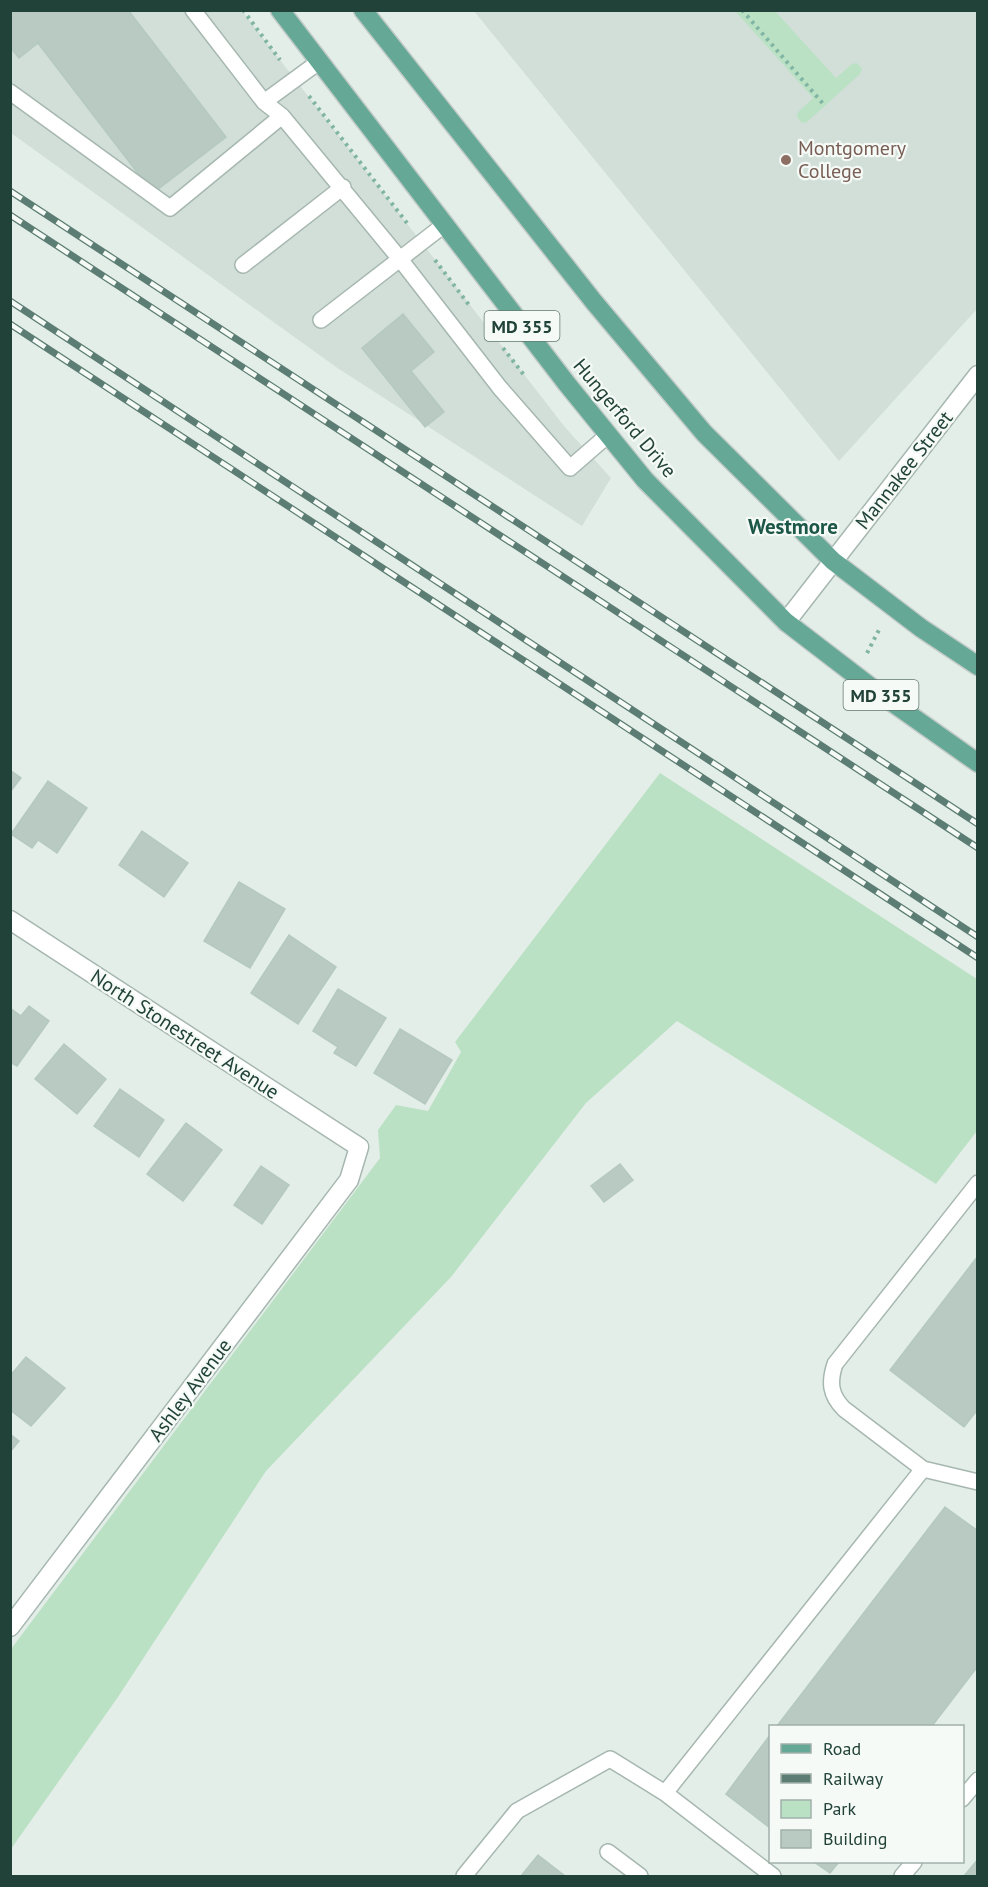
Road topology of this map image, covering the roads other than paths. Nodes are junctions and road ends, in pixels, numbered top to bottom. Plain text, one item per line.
1 (193, 10) edge
2 (280, 10) edge
3 (363, 10) edge
4 (320, 61) junction
5 (10, 92) edge
6 (264, 102) junction
7 (282, 116) junction
8 (343, 187) junction
9 (444, 225) junction
10 (400, 259) junction
11 (243, 265) dead end
12 (321, 320) dead end
13 (978, 375) edge
14 (608, 435) junction
15 (833, 561) junction
16 (786, 622) junction
17 (978, 666) edge
18 (978, 764) edge
19 (10, 920) edge
20 (359, 1147) joint
21 (978, 1183) edge
22 (923, 1469) junction
23 (978, 1482) edge
24 (10, 1627) edge
25 (978, 1780) edge
26 (665, 1793) junction
27 (964, 1798) edge
28 (608, 1852) dead end
29 (913, 1863) edge
30 (763, 1873) edge
31 (464, 1876) edge
32 (640, 1876) edge
33 (902, 1876) edge

1 - 6 lane
2 - 4 main road, Hungerford Drive / MD 355
3 - 15 main road
4 - 6 lane
4 - 9 main road, Hungerford Drive / MD 355
5 - 7 lane
6 - 7 lane
7 - 8 lane
8 - 10 lane
8 - 11 lane
9 - 10 lane
9 - 14 main road, Hungerford Drive / MD 355
10 - 12 lane
10 - 14 lane
13 - 15 street, Mannakee Street
14 - 16 main road, Hungerford Drive / MD 355
15 - 16 street, Mannakee Street
15 - 17 main road
16 - 18 main road, Hungerford Drive / MD 355
19 - 20 street, North Stonestreet Avenue
20 - 24 street, Ashley Avenue
21 - 22 lane
22 - 23 lane
22 - 26 lane
25 - 27 lane
26 - 30 lane
26 - 31 lane
28 - 32 lane
29 - 33 lane

